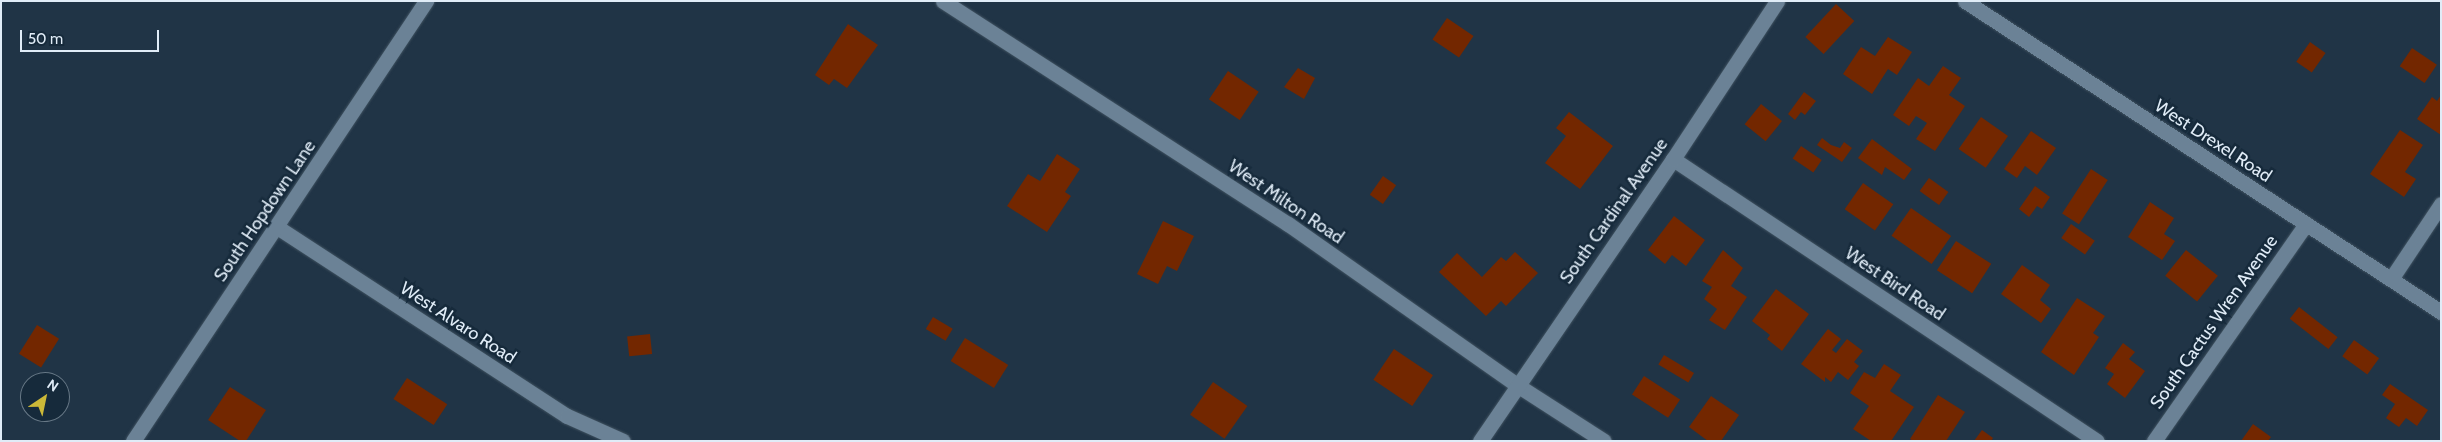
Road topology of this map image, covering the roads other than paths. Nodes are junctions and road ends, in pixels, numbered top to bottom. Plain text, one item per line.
1 (426, 1) edge
2 (943, 1) edge
3 (1777, 1) edge
4 (1965, 1) edge
5 (1673, 159) junction
6 (2441, 204) edge
7 (2306, 224) junction
8 (277, 227) junction
9 (2391, 279) junction
10 (2441, 312) edge
11 (1517, 384) junction
12 (133, 441) edge
13 (623, 441) edge
14 (1480, 441) edge
15 (1604, 441) edge
16 (2097, 441) edge
17 (2154, 441) edge

1 - 8 street, South Hopdown Lane
2 - 11 street, West Milton Road
3 - 5 street, South Cardinal Avenue
4 - 7 street, West Drexel Road
5 - 11 street, South Cardinal Avenue
5 - 16 street, West Bird Road
6 - 9 street
7 - 9 street, West Drexel Road
7 - 17 street, South Cactus Wren Avenue
8 - 12 street, South Hopdown Lane
8 - 13 street, West Alvaro Road
9 - 10 street, West Drexel Road
11 - 14 street, South Cardinal Avenue
11 - 15 street, West Milton Road

